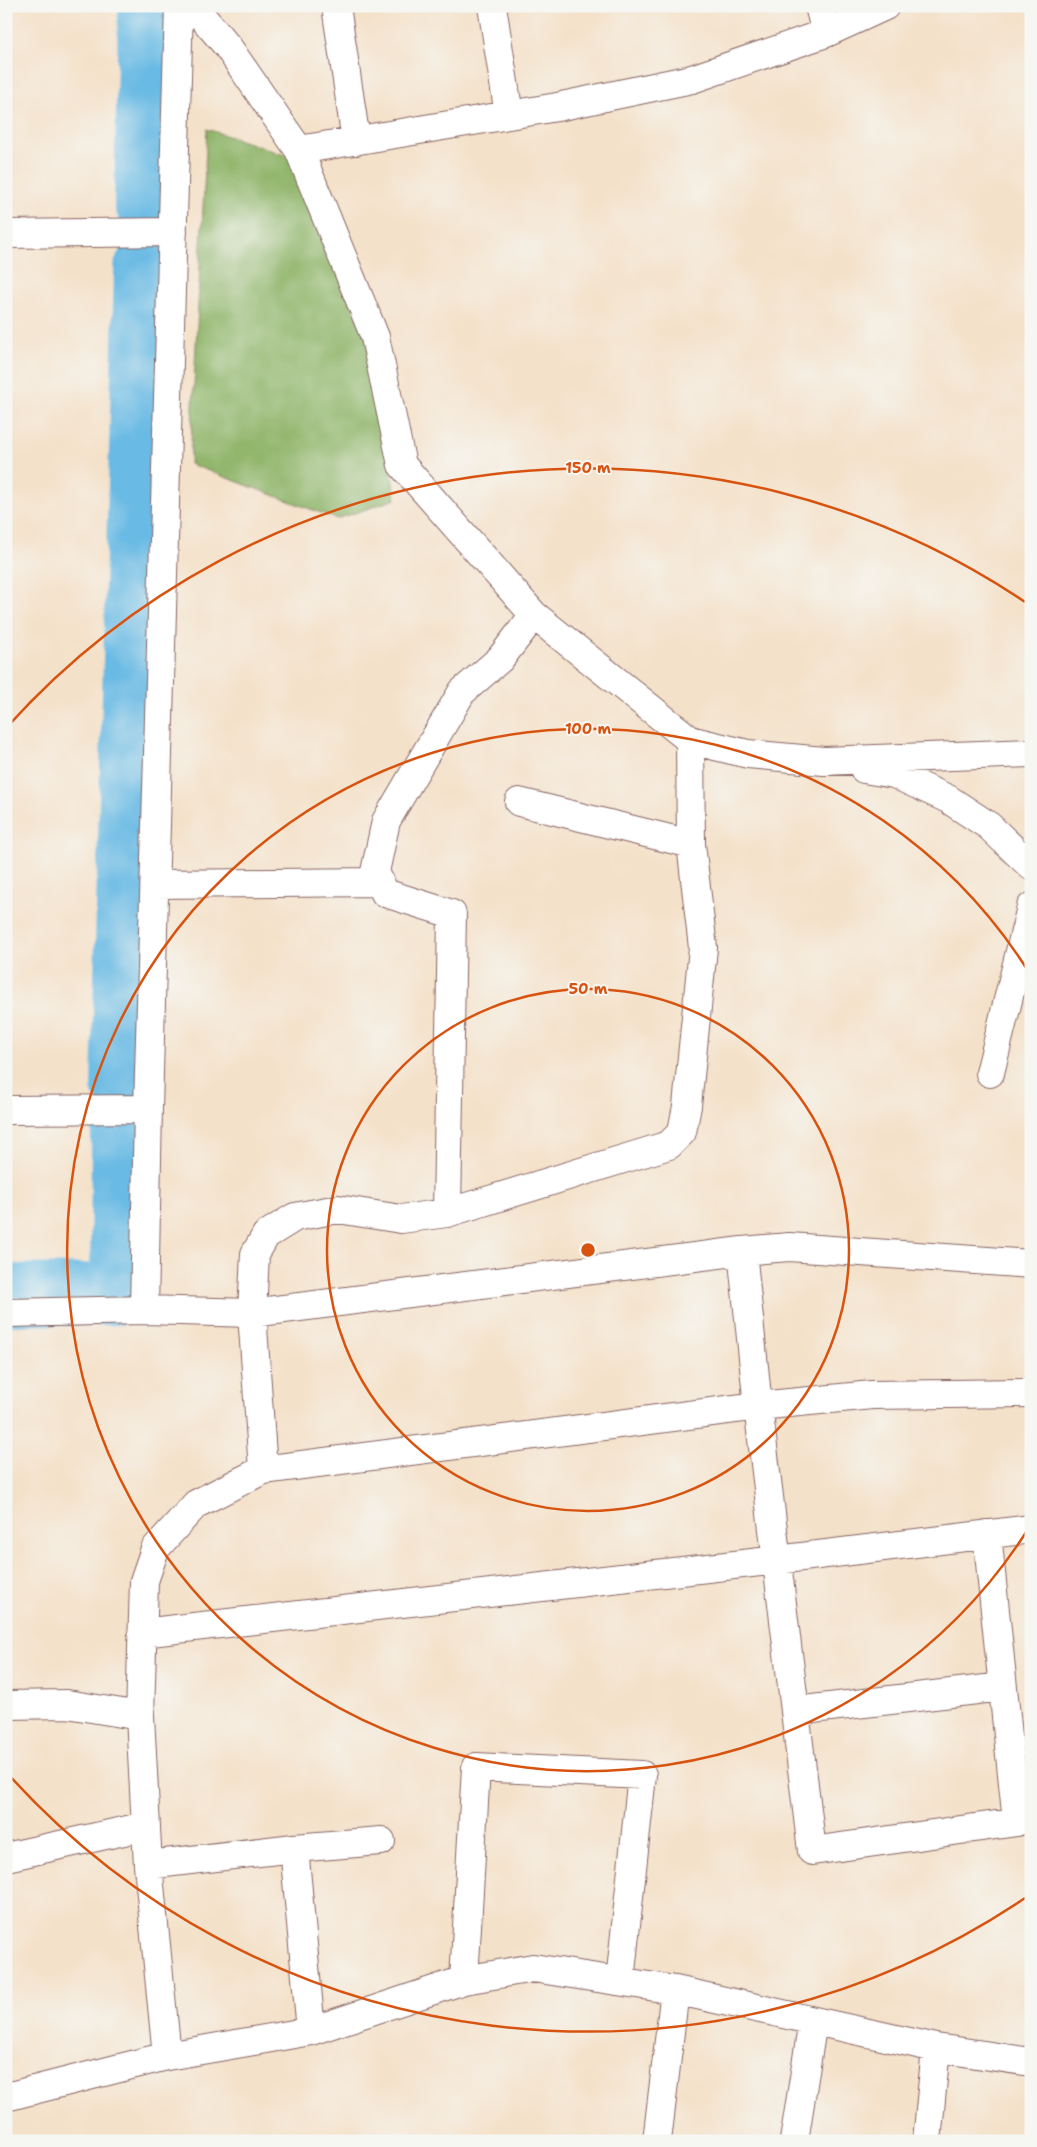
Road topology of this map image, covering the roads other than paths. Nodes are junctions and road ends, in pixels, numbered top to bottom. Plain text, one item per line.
1 (179, 6) edge
2 (194, 6) edge
3 (336, 6) edge
4 (492, 6) edge
5 (820, 6) edge
6 (885, 6) edge
7 (826, 32) junction
8 (509, 115) junction
9 (356, 141) junction
10 (299, 150) junction
11 (173, 232) junction
12 (6, 234) edge
13 (534, 615) junction
14 (690, 740) junction
15 (1031, 753) edge
16 (824, 761) junction
17 (519, 802) dead end
18 (692, 844) junction
19 (1031, 866) edge
20 (380, 882) junction
21 (155, 884) junction
22 (1031, 907) edge
23 (990, 1073) dead end
24 (148, 1109) junction
25 (6, 1110) edge
26 (447, 1213) junction
27 (742, 1252) junction
28 (1031, 1264) edge
29 (144, 1310) junction
30 (6, 1313) edge
31 (252, 1313) junction
32 (1031, 1393) edge
33 (758, 1406) junction
34 (263, 1470) junction
35 (1031, 1529) edge
36 (987, 1534) junction
37 (778, 1560) junction
38 (142, 1633) junction
39 (1003, 1687) junction
40 (6, 1705) edge
41 (795, 1711) junction
42 (140, 1716) junction
43 (146, 1826) junction
44 (381, 1841) dead end
45 (294, 1848) junction
46 (6, 1857) edge
47 (148, 1865) junction
48 (464, 1980) junction
49 (620, 1981) junction
50 (676, 1990) junction
51 (813, 2021) junction
52 (311, 2031) junction
53 (936, 2048) junction
54 (167, 2056) junction
55 (1031, 2062) edge
56 (6, 2097) edge
57 (657, 2141) edge
58 (794, 2141) edge
59 (927, 2141) edge

1 - 11 street
2 - 10 street
3 - 9 street
4 - 8 street
5 - 7 street
6 - 7 street
7 - 8 street
8 - 9 street
9 - 10 street
10 - 13 street
11 - 12 street
11 - 21 street
13 - 14 street
13 - 20 street
14 - 16 street
14 - 18 street
15 - 16 street
16 - 19 street
17 - 18 street
18 - 26 street
20 - 21 street
20 - 26 street
21 - 24 street
22 - 23 street
24 - 25 street
24 - 29 street
26 - 31 street
27 - 28 street
27 - 31 street
27 - 33 street
29 - 30 street
29 - 31 street
31 - 34 street
32 - 33 street
33 - 34 street
33 - 37 street
34 - 38 street
35 - 36 street
36 - 37 street
36 - 39 street
37 - 38 street
37 - 41 street
38 - 42 street
39 - 41 street
39 - 41 street
40 - 42 street
42 - 43 street
43 - 46 street
43 - 47 street
44 - 45 street
45 - 47 street
45 - 52 street
47 - 54 street
48 - 49 street
48 - 49 street
48 - 52 street
49 - 50 street
50 - 51 street
50 - 57 street
51 - 53 street
51 - 58 street
52 - 54 street
53 - 55 street
53 - 59 street
54 - 56 street

